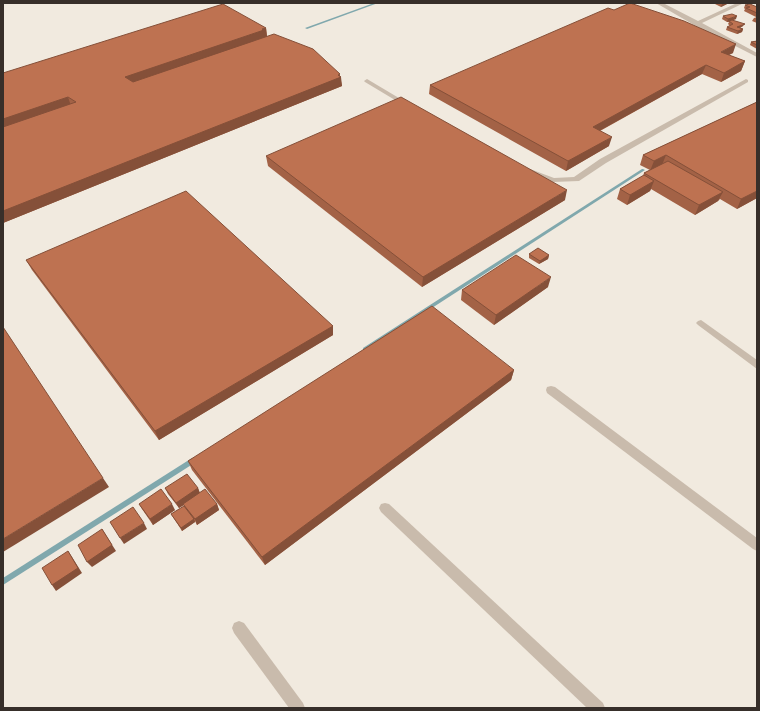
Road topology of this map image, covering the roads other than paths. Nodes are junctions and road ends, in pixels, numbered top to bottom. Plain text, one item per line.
1 (659, 3) edge
2 (741, 3) edge
3 (696, 24) junction
4 (757, 55) edge
5 (746, 81) dead end
6 (367, 82) dead end
7 (413, 108) edge
8 (522, 166) edge
9 (701, 323) dead end
10 (757, 365) edge
11 (551, 390) dead end
12 (385, 508) dead end
13 (757, 544) edge
14 (239, 628) dead end
15 (298, 708) edge
16 (598, 708) edge

1 - 3 street
2 - 3 street
3 - 4 street
5 - 8 street
6 - 7 street
9 - 10 street
11 - 13 street
12 - 16 street
14 - 15 street

